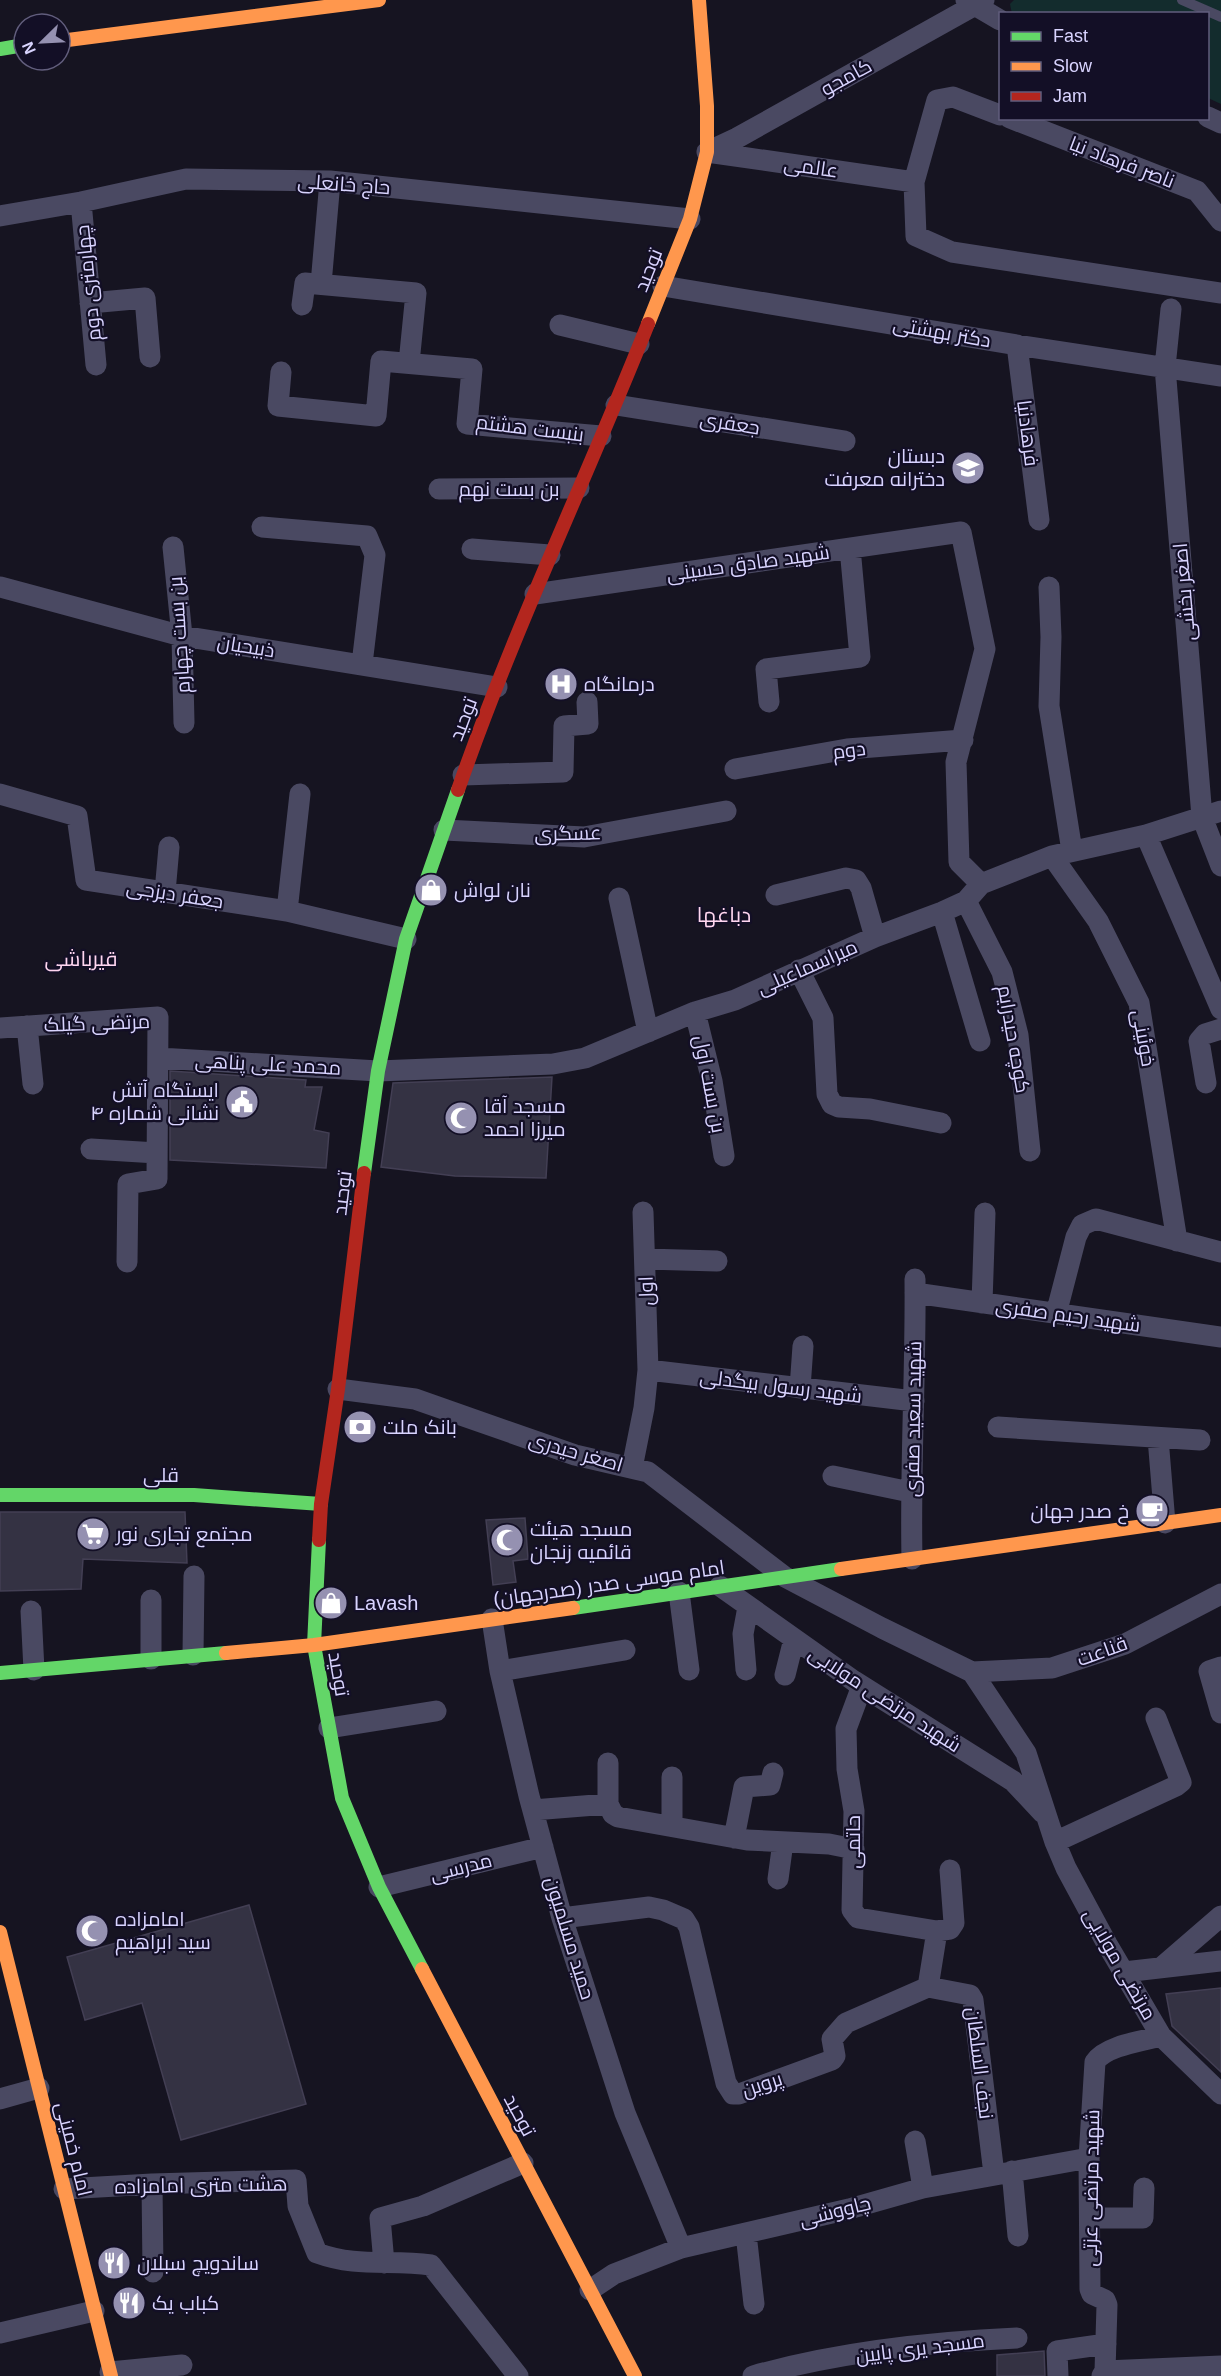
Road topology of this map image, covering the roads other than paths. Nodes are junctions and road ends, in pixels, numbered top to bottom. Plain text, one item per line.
1 (379, 0) edge
2 (699, 0) edge
3 (1182, 0) edge
4 (975, 2) edge
5 (1221, 17) edge
6 (999, 20) edge
7 (72, 39) edge
8 (999, 115) edge
9 (1015, 120) edge
10 (707, 152) junction
11 (330, 181) junction
12 (914, 182) junction
13 (81, 202) junction
14 (0, 216) edge
15 (690, 219) junction
16 (1221, 221) edge
17 (321, 284) junction
18 (663, 286) junction
19 (1221, 293) edge
20 (90, 303) junction
21 (302, 305) dead end
22 (1171, 309) dead end
23 (560, 325) dead end
24 (639, 344) junction
25 (1017, 345) junction
26 (150, 357) dead end
27 (409, 363) junction
28 (96, 364) dead end
29 (1165, 368) junction
30 (281, 372) dead end
31 (1221, 376) edge
32 (616, 405) junction
33 (601, 436) junction
34 (845, 441) dead end
35 (579, 488) junction
36 (439, 489) dead end
37 (1039, 520) dead end
38 (262, 527) dead end
39 (173, 547) dead end
40 (850, 548) junction
41 (472, 549) dead end
42 (550, 555) junction
43 (0, 587) edge
44 (1049, 587) dead end
45 (535, 594) junction
46 (182, 636) junction
47 (362, 664) junction
48 (497, 687) junction
49 (587, 702) dead end
50 (769, 702) dead end
51 (184, 723) dead end
52 (963, 740) junction
53 (735, 769) dead end
54 (463, 775) junction
55 (0, 794) edge
56 (300, 794) dead end
57 (726, 811) dead end
58 (1211, 814) edge
59 (444, 830) junction
60 (1146, 835) junction
61 (169, 847) dead end
62 (1062, 854) junction
63 (1221, 866) edge
64 (981, 884) junction
65 (165, 892) junction
66 (776, 895) dead end
67 (619, 898) dead end
68 (966, 901) junction
69 (287, 911) junction
70 (942, 912) junction
71 (875, 937) junction
72 (406, 939) junction
73 (798, 970) junction
74 (1221, 1009) edge
75 (696, 1012) junction
76 (27, 1026) junction
77 (0, 1028) edge
78 (1221, 1029) edge
79 (648, 1032) junction
80 (980, 1041) dead end
81 (159, 1058) junction
82 (378, 1071) junction
83 (1206, 1083) dead end
84 (33, 1084) dead end
85 (940, 1123) dead end
86 (91, 1149) dead end
87 (1030, 1151) dead end
88 (158, 1153) junction
89 (724, 1156) dead end
90 (643, 1212) dead end
91 (985, 1213) dead end
92 (1177, 1240) junction
93 (1221, 1252) edge
94 (645, 1259) junction
95 (717, 1261) dead end
96 (127, 1262) dead end
97 (915, 1286) joint
98 (982, 1303) junction
99 (1056, 1314) junction
100 (1221, 1337) edge
101 (803, 1346) dead end
102 (648, 1370) junction
103 (800, 1388) junction
104 (338, 1389) junction
105 (914, 1401) junction
106 (998, 1427) dead end
107 (1158, 1438) junction
108 (1200, 1440) dead end
109 (632, 1468) junction
110 (833, 1476) dead end
111 (910, 1492) junction
112 (0, 1496) edge
113 (321, 1504) junction
114 (1221, 1515) edge
115 (1165, 1523) junction
116 (912, 1559) junction
117 (194, 1576) dead end
118 (785, 1577) junction
119 (720, 1586) junction
120 (679, 1592) junction
121 (1221, 1594) edge
122 (151, 1600) dead end
123 (748, 1607) junction
124 (31, 1611) dead end
125 (492, 1619) junction
126 (794, 1639) junction
127 (314, 1645) junction
128 (625, 1650) dead end
129 (193, 1655) junction
130 (151, 1659) junction
131 (1221, 1667) edge
132 (34, 1670) junction
133 (689, 1670) dead end
134 (746, 1670) dead end
135 (500, 1671) junction
136 (972, 1672) junction
137 (0, 1673) edge
138 (784, 1675) dead end
139 (862, 1686) junction
140 (436, 1711) dead end
141 (1221, 1713) edge
142 (1156, 1718) dead end
143 (329, 1728) junction
144 (608, 1763) dead end
145 (773, 1773) dead end
146 (672, 1778) dead end
147 (608, 1804) junction
148 (533, 1810) junction
149 (1046, 1815) junction
150 (672, 1826) junction
151 (734, 1838) junction
152 (783, 1842) junction
153 (1055, 1842) junction
154 (543, 1847) junction
155 (854, 1849) junction
156 (950, 1870) dead end
157 (778, 1879) dead end
158 (378, 1887) junction
159 (1221, 1916) edge
160 (562, 1918) junction
161 (936, 1931) junction
162 (2, 1945) edge
163 (1221, 1961) edge
164 (1162, 1967) junction
165 (1124, 1972) junction
166 (928, 1987) junction
167 (1161, 2036) junction
168 (39, 2088) junction
169 (1221, 2094) edge
170 (0, 2099) edge
171 (915, 2141) dead end
172 (1089, 2158) junction
173 (523, 2163) junction
174 (1003, 2173) junction
175 (152, 2184) junction
176 (924, 2188) junction
177 (1144, 2188) dead end
178 (64, 2189) junction
179 (1090, 2218) junction
180 (746, 2234) junction
181 (1018, 2236) dead end
182 (681, 2248) junction
183 (384, 2263) junction
184 (153, 2272) dead end
185 (590, 2290) junction
186 (754, 2304) dead end
187 (94, 2311) junction
188 (0, 2333) edge
189 (1017, 2338) dead end
190 (1106, 2344) junction
191 (1221, 2366) edge
192 (186, 2371) edge
193 (110, 2374) edge
194 (1103, 2374) edge
195 (518, 2376) edge
196 (635, 2376) edge
197 (753, 2376) edge
198 (1058, 2376) edge

1 - 7 main road
2 - 10 main road, توحید
3 - 5 lane
4 - 6 street
4 - 10 street, کامجو
8 - 12 street
9 - 16 street, ناصر فرهاد نیا
10 - 12 street, عالمی
10 - 15 main road, توحید
11 - 13 street, حاج خانعلی
11 - 15 street, حاج خانعلی
11 - 17 street
12 - 19 street
13 - 14 street, حاج خانعلی
13 - 20 street, چهارمتری دوم
15 - 18 main road, توحید
17 - 21 street
17 - 27 street
18 - 24 main road, توحید
18 - 25 street, دکتر بهشتی
20 - 26 street
20 - 28 street, چهارمتری دوم
22 - 29 street, اصغر بخشی
23 - 24 street
24 - 32 main road, توحید
25 - 29 street, دکتر بهشتی
25 - 37 street, فرهادنیا
27 - 30 street, بنبست هشتم
27 - 33 street, بنبست هشتم
29 - 31 street, دکتر بهشتی
29 - 58 street, اصغر بخشی
32 - 33 main road, توحید
32 - 34 street, جعفری
33 - 35 main road, توحید
35 - 36 street, بن بست نهم
35 - 42 main road, توحید
38 - 47 street
39 - 46 street, بن بست چهارم
40 - 45 street, شهید صادق حسینی
40 - 50 street
40 - 52 street, شهید صادق حسینی
41 - 42 street
42 - 45 main road, توحید
43 - 46 street, ذبیحیان
44 - 62 street
45 - 48 main road, توحید
46 - 47 street, ذبیحیان
46 - 51 street, بن بست چهارم
47 - 48 street, ذبیحیان
48 - 54 main road, توحید
49 - 54 street
52 - 53 street, دوم
52 - 64 street
54 - 59 main road, توحید
55 - 65 street, جعفر دیزجی
56 - 69 street
57 - 59 street, عسگری
58 - 60 street, میراسماعیلی
58 - 63 street, اصغر بخشی
59 - 72 main road, توحید
60 - 62 street, میراسماعیلی
60 - 74 street
61 - 65 street
62 - 64 street, میراسماعیلی
62 - 92 street, خوئینی
64 - 68 street, میراسماعیلی
65 - 69 street, جعفر دیزجی
66 - 71 street
67 - 79 street
68 - 70 street, میراسماعیلی
68 - 87 street, کوچه حیدرایم
69 - 72 street, جعفر دیزجی
70 - 71 street, میراسماعیلی
70 - 80 street
71 - 73 street, میراسماعیلی
72 - 82 main road, توحید
73 - 75 street, میراسماعیلی
73 - 85 street
75 - 79 street, میراسماعیلی
75 - 89 street, بن بست اول
76 - 77 street, مرتضی گیلک
76 - 81 street, مرتضی گیلک
76 - 84 street
78 - 83 street
79 - 82 street, میراسماعیلی
81 - 82 street, محمد علی پناهی
81 - 88 street
82 - 104 main road, توحید
86 - 88 street
88 - 96 street
90 - 94 street, اول
91 - 98 street
92 - 93 street
92 - 99 street
94 - 95 street
94 - 102 street, اول
97 - 98 street, شهید رحیم صفری
97 - 105 street, شهید سعید صفری
98 - 99 street, شهید رحیم صفری
99 - 100 street, شهید رحیم صفری
101 - 103 street
102 - 103 street, شهید رسول بیگدلی
102 - 109 street, اول
103 - 105 street, شهید رسول بیگدلی
104 - 109 street, اصغر حیدری
104 - 113 main road, توحید
105 - 111 street, شهید سعید صفری
106 - 107 street
107 - 108 street
107 - 115 street
109 - 118 street, اصغر حیدری
110 - 111 street
111 - 116 street, شهید سعید صفری
112 - 113 main road, قلی
113 - 127 main road, توحید
114 - 115 main road, (صدرجهان) امام موسی صدر
115 - 116 main road, (صدرجهان) امام موسی صدر
116 - 118 main road, (صدرجهان) امام موسی صدر
117 - 129 street
118 - 119 main road, (صدرجهان) امام موسی صدر
118 - 136 street, اصغر حیدری
119 - 120 main road, (صدرجهان) امام موسی صدر
119 - 123 street, شهید مرتضی مولایی
120 - 125 main road, (صدرجهان) امام موسی صدر
120 - 133 street
121 - 136 street, قناعت
122 - 130 street
123 - 126 street, شهید مرتضی مولایی
123 - 134 street
124 - 132 street
125 - 127 main road, (صدرجهان) امام موسی صدر
125 - 135 street, حمید مسلمیون
126 - 138 street
126 - 139 street, شهید مرتضی مولایی
127 - 129 main road, (صدرجهان) امام موسی صدر
127 - 143 main road, توحید
128 - 135 street
129 - 130 main road, (صدرجهان) امام موسی صدر
130 - 132 main road, (صدرجهان) امام موسی صدر
131 - 141 street
132 - 137 main road, (صدرجهان) امام موسی صدر
135 - 148 street, حمید مسلمیون
136 - 149 street, مرتضی مولایی
139 - 149 street, شهید مرتضی مولایی
139 - 155 street, حاتمی
140 - 143 street
142 - 153 street
143 - 158 main road, توحید
144 - 147 street
145 - 151 street
146 - 150 street
147 - 148 street
147 - 150 street
148 - 154 street, حمید مسلمیون
149 - 153 street, مرتضی مولایی
150 - 151 street
151 - 152 street
152 - 155 street
152 - 157 street
153 - 165 street, مرتضی مولایی
154 - 158 street, مدرسی
154 - 160 street, حمید مسلمیون
155 - 161 street, حاتمی
156 - 161 street
158 - 173 main road, توحید
159 - 164 street
160 - 166 street, پروین
160 - 182 street, حمید مسلمیون
161 - 166 street
162 - 168 main road, امام خمینی
163 - 164 street
164 - 165 street
165 - 167 street, مرتضی مولایی
166 - 174 street, نجف السلطان
167 - 169 street, مرتضی مولایی
167 - 172 street, شهید مرتضی عزتی
168 - 170 street
168 - 178 main road, امام خمینی
171 - 176 street
172 - 174 street, چاووشی
172 - 179 street, شهید مرتضی عزتی
173 - 183 street
173 - 185 main road, توحید
174 - 176 street, چاووشی
174 - 181 street, نجف السلطان
175 - 178 street, هشت متری امامزاده
175 - 183 street, هشت متری امامزاده
175 - 184 street
176 - 180 street, چاووشی
177 - 179 street
178 - 187 main road, امام خمینی
179 - 190 street, شهید مرتضی عزتی
180 - 182 street, چاووشی
180 - 186 street
182 - 185 street, چاووشی
183 - 195 street, هشت متری امامزاده
185 - 196 main road, توحید
187 - 188 street
187 - 193 main road, امام خمینی
189 - 197 street, مسجد یری پایین
190 - 194 street, شهید مرتضی عزتی
190 - 198 street
191 - 194 street
192 - 193 street

